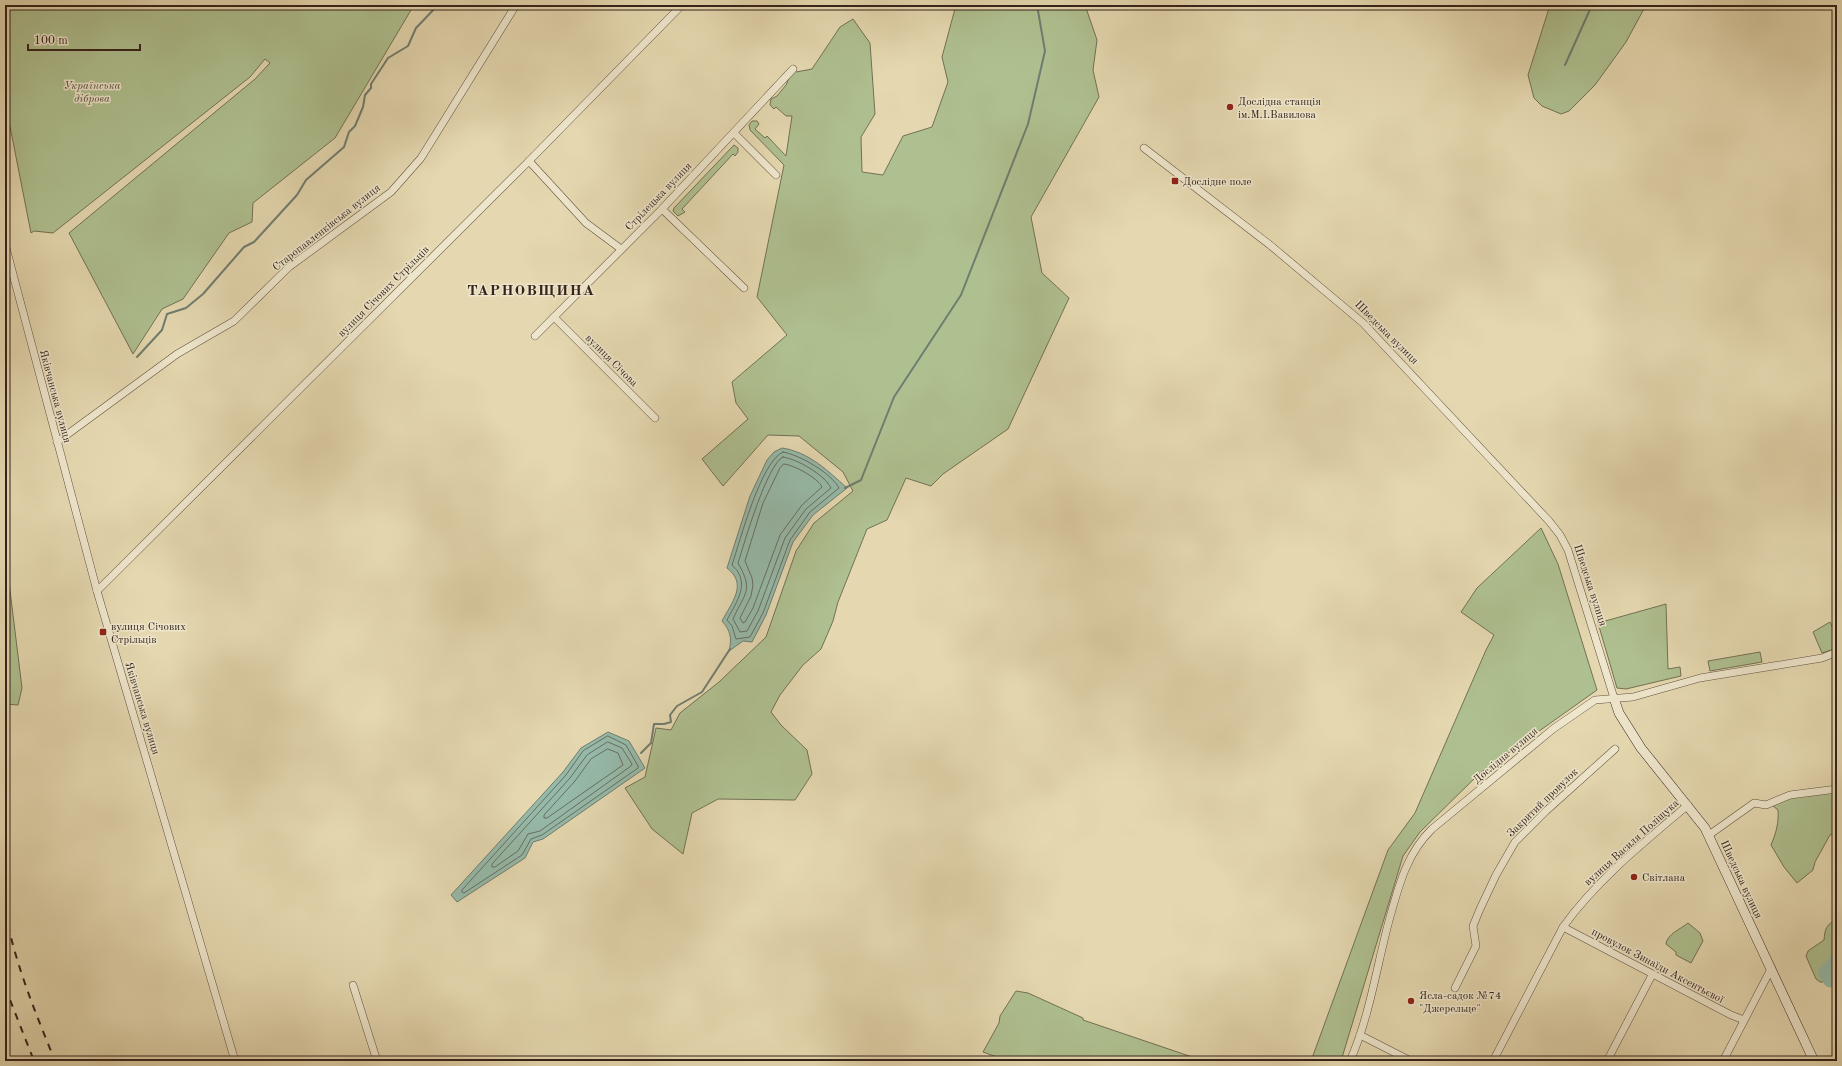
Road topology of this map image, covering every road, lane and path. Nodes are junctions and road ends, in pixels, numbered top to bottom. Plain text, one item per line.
1 (516, 5) edge
2 (682, 5) edge
3 (793, 69) dead end
4 (734, 133) junction
5 (1144, 148) dead end
6 (529, 161) junction
7 (776, 175) dead end
8 (662, 209) junction
9 (5, 244) edge
10 (621, 249) junction
11 (744, 288) dead end
12 (554, 317) junction
13 (535, 336) dead end
14 (655, 418) dead end
15 (57, 442) junction
16 (97, 591) junction
17 (1837, 652) edge
18 (1614, 698) junction
19 (1615, 749) dead end
20 (1837, 789) edge
21 (1688, 805) junction
22 (1709, 835) junction
23 (1563, 927) junction
24 (1771, 969) junction
25 (1652, 975) junction
26 (353, 985) dead end
27 (1455, 988) dead end
28 (1744, 1020) junction
29 (1360, 1035) junction
30 (235, 1061) edge
31 (377, 1061) edge
32 (1350, 1061) edge
33 (1411, 1061) edge
34 (1493, 1061) edge
35 (1607, 1061) edge
36 (1723, 1061) edge
37 (1814, 1061) edge

1 - 15 street, Старопавленківська вулиця
2 - 6 street, вулиця Січових Стрільців
3 - 4 street, Стрілецька вулиця
4 - 7 street
4 - 8 street, Стрілецька вулиця
5 - 18 street, Шведська вулиця
6 - 10 street
6 - 16 street, вулиця Січових Стрільців
8 - 10 street, Стрілецька вулиця
8 - 11 street
9 - 15 street, Яківчанська вулиця
10 - 12 street, Стрілецька вулиця
12 - 13 street, Стрілецька вулиця
12 - 14 street, вулиця Січова
15 - 16 street, Яківчанська вулиця
16 - 30 street, Яківчанська вулиця
17 - 18 street, Дослідна вулиця
18 - 21 street, Шведська вулиця
18 - 29 street, Дослідна вулиця
19 - 27 street, Закритий провулок
20 - 22 street
21 - 22 street, Шведська вулиця
21 - 23 street, вулиця Василя Поліщука
22 - 24 street, Шведська вулиця
23 - 25 street, провулок Зинаїди Аксентьєвої
23 - 34 street, вулиця Василя Поліщука
24 - 28 street
24 - 37 street, Шведська вулиця
25 - 28 street, провулок Зинаїди Аксентьєвої
25 - 35 street
26 - 31 street
28 - 36 street
29 - 32 street, Дослідна вулиця
29 - 33 street

